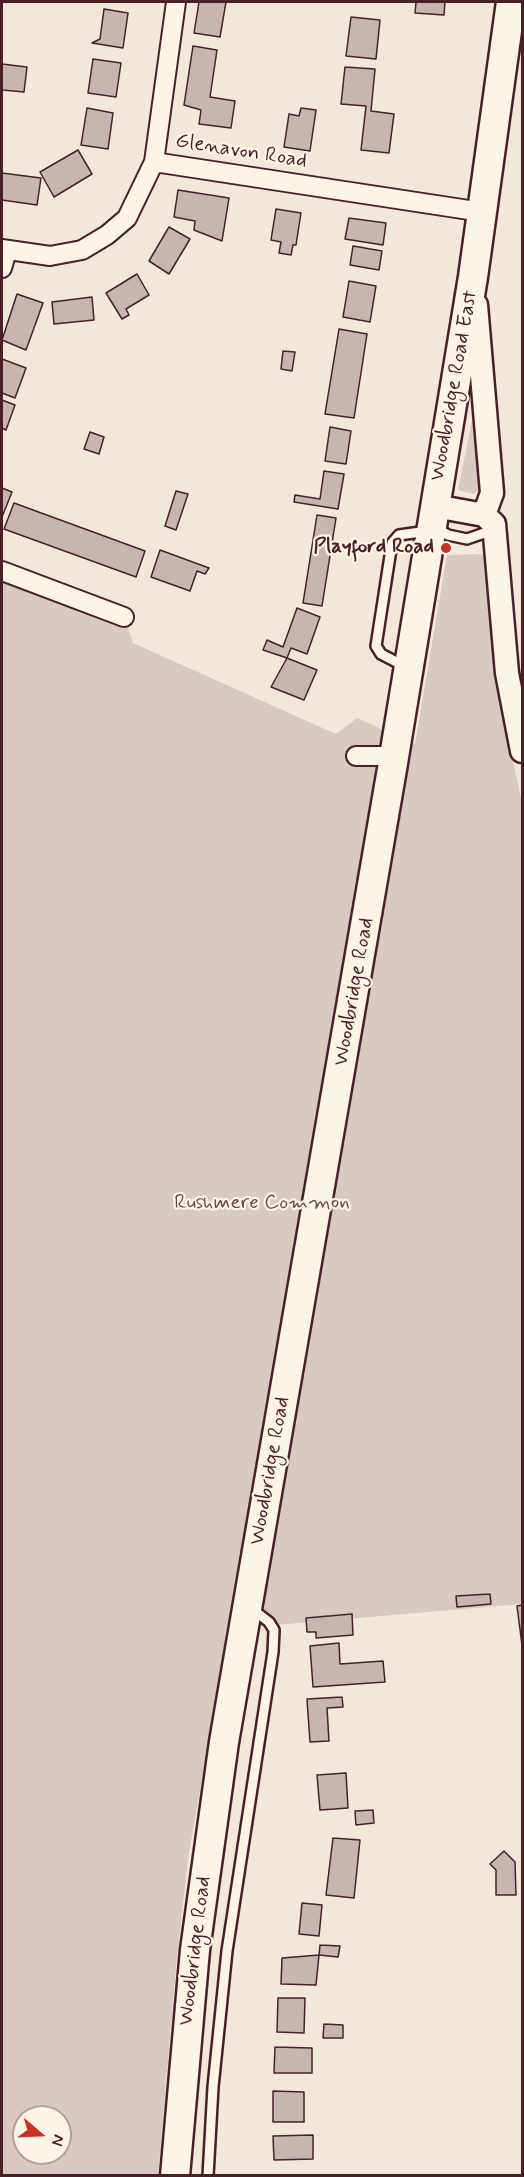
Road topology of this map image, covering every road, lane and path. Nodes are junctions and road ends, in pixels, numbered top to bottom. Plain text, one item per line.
1 (176, 2) edge
2 (511, 2) edge
3 (154, 162) junction
4 (482, 212) junction
5 (3, 256) edge
6 (473, 277) junction
7 (432, 520) junction
8 (490, 522) junction
9 (2, 571) edge
10 (124, 617) dead end
11 (522, 751) edge
12 (356, 756) dead end
13 (393, 762) junction
14 (248, 1606) junction
15 (175, 2175) edge
16 (208, 2175) edge

1 - 3 street
2 - 4 main road, Woodbridge Road East
3 - 4 street, Glenavon Road
3 - 5 street, Glenavon Road
4 - 6 main road, Woodbridge Road East
6 - 7 main road, Woodbridge Road East
6 - 8 street
7 - 8 street
7 - 13 main road, Woodbridge Road East
8 - 11 street
9 - 10 street
12 - 13 street
13 - 14 main road, Woodbridge Road
14 - 15 main road, Woodbridge Road
14 - 16 lane

